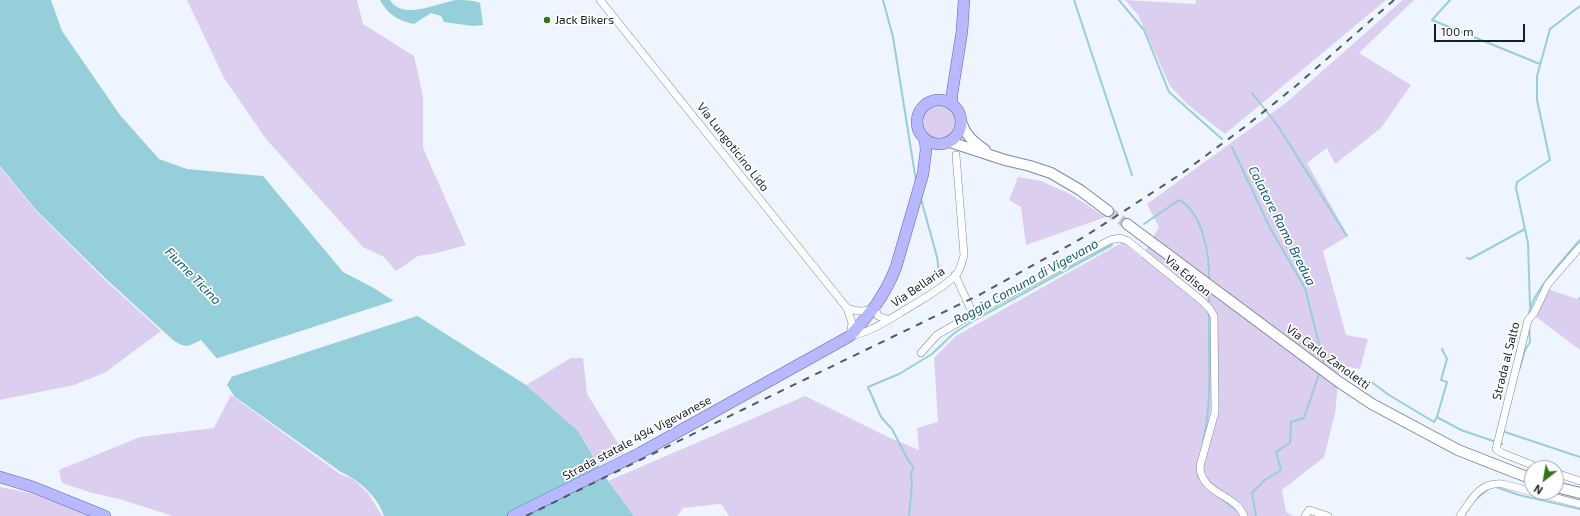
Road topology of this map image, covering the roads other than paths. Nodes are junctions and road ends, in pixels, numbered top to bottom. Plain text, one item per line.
1 (600, 0) edge
2 (964, 0) edge
3 (958, 51) junction
4 (936, 100) junction
5 (952, 104) junction
6 (962, 124) junction
7 (925, 139) junction
8 (947, 143) junction
9 (956, 156) dead end
10 (993, 156) junction
11 (923, 174) junction
12 (1108, 211) tunnel mouth
13 (1127, 224) tunnel mouth
14 (1580, 247) edge
15 (955, 275) junction
16 (847, 308) junction
17 (873, 311) junction
18 (973, 314) junction
19 (889, 320) junction
20 (881, 325) junction
21 (850, 336) junction
22 (921, 353) dead end
23 (1524, 462) edge
24 (1524, 476) edge
25 (1564, 476) edge
26 (0, 477) edge
27 (1580, 481) edge
28 (1564, 489) edge
29 (1580, 493) edge
30 (1580, 504) edge
31 (105, 516) edge
32 (513, 516) edge
33 (1244, 516) edge
34 (1305, 516) edge
35 (1328, 516) edge
36 (1460, 516) edge

1 - 16 street, Via Lungoticino Lido
2 - 3 main road
3 - 4 main road
3 - 5 main road
4 - 5 main road
4 - 7 main road
5 - 6 main road
6 - 8 main road
6 - 10 main road
7 - 8 main road
7 - 11 main road
8 - 10 main road
8 - 11 main road
9 - 15 street, Via Bellaria
10 - 12 main road
11 - 17 main road, Strada statale 494 Vigevanese
13 - 24 main road, Via Carlo Zanoletti
14 - 23 street, Strada al Salto
15 - 18 street
15 - 19 street, Via Bellaria
16 - 17 street
16 - 21 street
17 - 19 street, Via Bellaria
17 - 20 street
17 - 21 main road, Strada statale 494 Vigevanese
18 - 22 street, Via Edison
18 - 33 street, Via Edison
19 - 20 street
20 - 21 street
21 - 32 main road, Strada statale 494 Vigevanese
25 - 27 street
26 - 31 main road
28 - 29 main road
30 - 36 street
34 - 35 street

